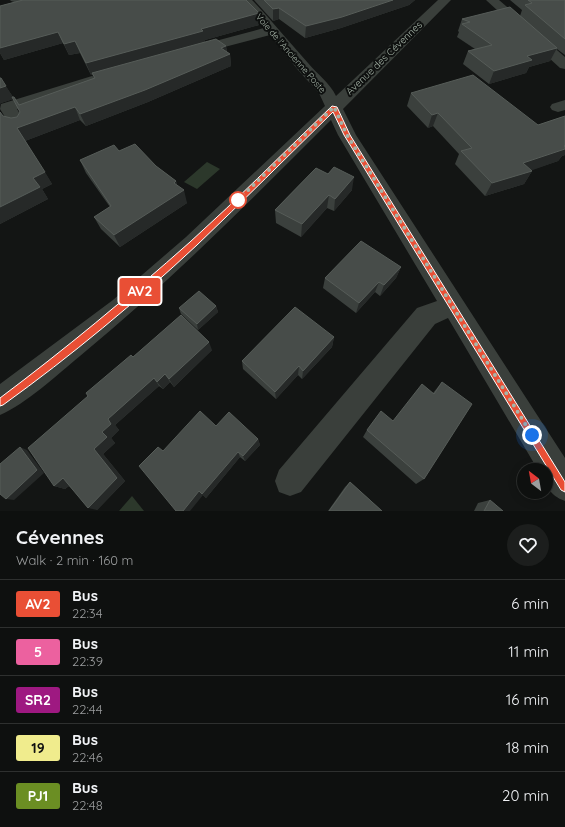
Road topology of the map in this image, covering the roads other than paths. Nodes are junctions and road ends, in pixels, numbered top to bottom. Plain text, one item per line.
1 (245, 0) edge
2 (444, 0) edge
3 (492, 0) edge
4 (273, 30) junction
5 (177, 56) edge
6 (565, 65) edge
7 (104, 77) edge
8 (334, 107) junction
9 (18, 124) edge
10 (451, 306) junction
11 (0, 401) edge
12 (290, 481) dead end
13 (565, 486) edge

1 - 4 street, Voie de l'Ancienne Poste
2 - 8 street, Avenue des Cévennes
3 - 6 street
4 - 5 street
4 - 8 street, Voie de l'Ancienne Poste
7 - 9 street
8 - 10 street, Voie de l'Ancienne Poste
8 - 11 street, Avenue des Cévennes
10 - 12 street
10 - 13 street, Voie de l'Ancienne Poste

